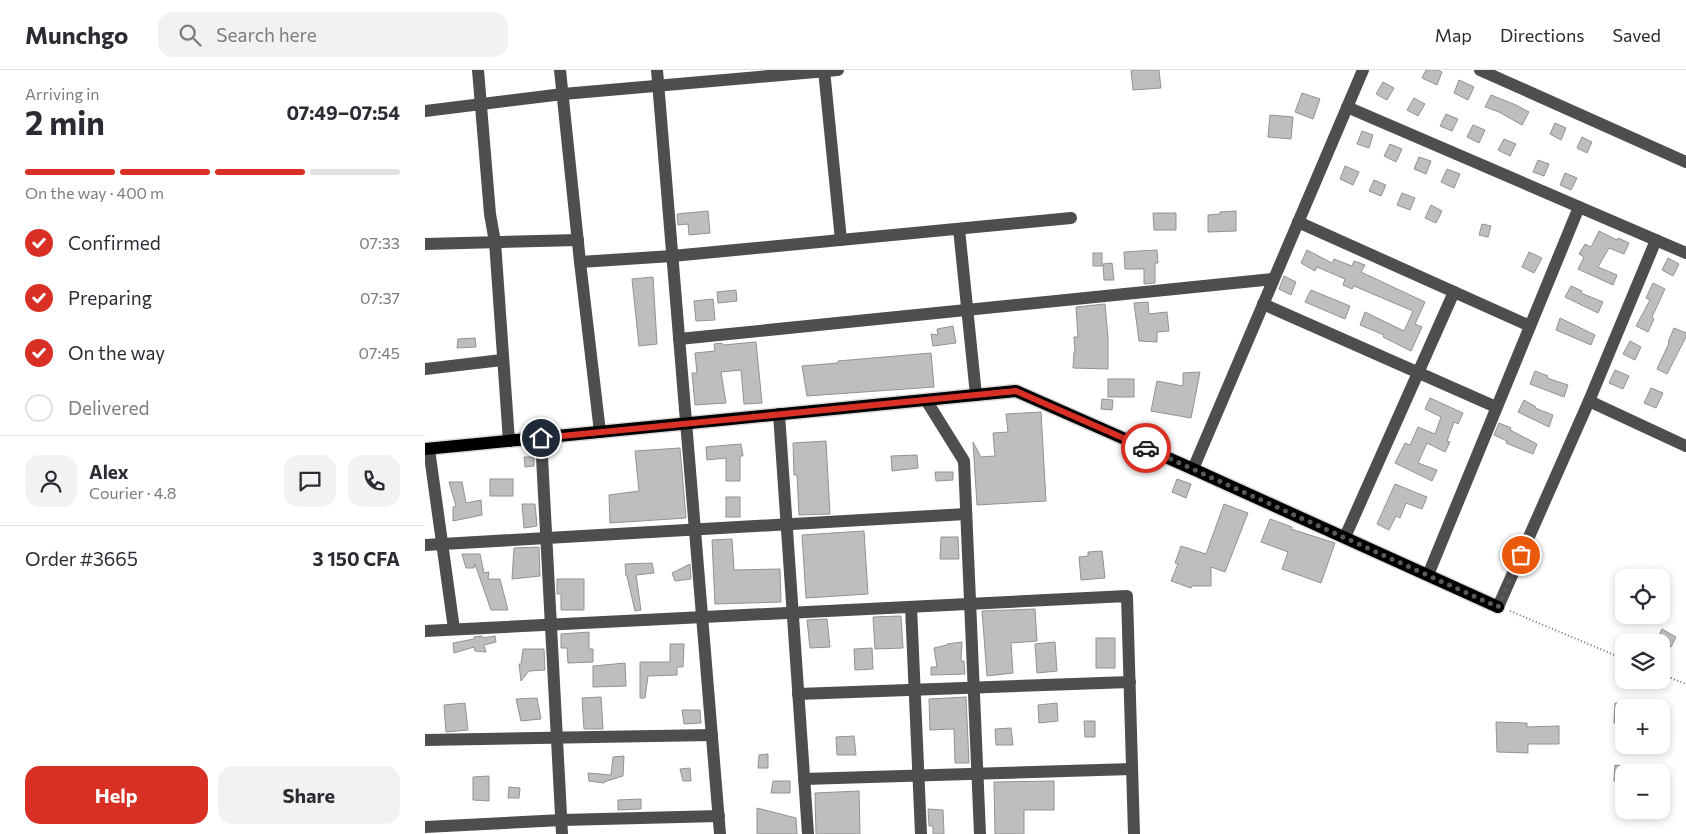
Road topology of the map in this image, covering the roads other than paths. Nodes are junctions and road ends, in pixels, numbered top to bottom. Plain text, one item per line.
1 (478, 70) edge
2 (560, 70) edge
3 (657, 70) edge
4 (838, 70) edge
5 (1363, 70) edge
6 (1480, 70) edge
7 (824, 71) edge
8 (658, 85) junction
9 (563, 94) junction
10 (481, 104) junction
11 (1347, 107) junction
12 (425, 111) edge
13 (1686, 162) edge
14 (1579, 207) junction
15 (1071, 218) dead end
16 (1298, 222) junction
17 (959, 229) junction
18 (578, 240) junction
19 (841, 240) junction
20 (1656, 240) junction
21 (495, 242) junction
22 (425, 244) edge
23 (1686, 253) edge
24 (672, 256) junction
25 (580, 262) junction
26 (1273, 279) junction
27 (1454, 292) junction
28 (1263, 304) junction
29 (967, 310) junction
30 (1530, 326) junction
31 (679, 339) junction
32 (502, 360) junction
33 (425, 369) edge
34 (1418, 372) junction
35 (976, 395) junction
36 (926, 400) junction
37 (1589, 401) junction
38 (1496, 407) junction
39 (779, 414) junction
40 (686, 424) junction
41 (601, 432) junction
42 (541, 438) junction
43 (509, 441) junction
44 (1686, 446) edge
45 (427, 449) edge
46 (1193, 469) junction
47 (966, 514) junction
48 (787, 524) junction
49 (695, 529) junction
50 (1345, 537) junction
51 (547, 538) junction
52 (442, 544) junction
53 (425, 545) edge
54 (1428, 575) junction
55 (970, 604) junction
56 (911, 607) junction
57 (1498, 607) joint
58 (793, 612) junction
59 (702, 617) junction
60 (551, 624) junction
61 (454, 629) junction
62 (425, 630) edge
63 (1130, 682) junction
64 (974, 688) junction
65 (915, 690) junction
66 (798, 694) junction
67 (712, 736) junction
68 (557, 738) junction
69 (425, 740) edge
70 (1132, 769) junction
71 (978, 774) junction
72 (919, 776) junction
73 (804, 779) junction
74 (719, 816) junction
75 (562, 820) junction
76 (425, 827) edge
77 (562, 834) edge
78 (720, 834) edge
79 (808, 834) edge
80 (921, 834) edge
81 (981, 834) edge
82 (1134, 834) edge

1 - 10 street
2 - 9 street
3 - 8 street
4 - 7 street
5 - 11 street
6 - 13 street
7 - 8 street
7 - 19 street
8 - 9 street
8 - 24 street
9 - 10 street
9 - 18 street
10 - 12 street
10 - 21 street
11 - 14 street
11 - 16 street
14 - 20 street
14 - 30 street
15 - 17 street
16 - 26 street
16 - 27 street
17 - 19 street
17 - 29 street
18 - 21 street
18 - 25 street
19 - 24 street
20 - 23 street
20 - 37 street
21 - 22 street
21 - 32 street
24 - 25 street
24 - 31 street
25 - 41 street
26 - 28 street
26 - 29 street
27 - 30 street
27 - 34 street
28 - 34 street
28 - 46 street
29 - 31 street
29 - 35 street
30 - 38 street
31 - 40 street
32 - 33 street
32 - 43 street
34 - 38 street
34 - 50 street
35 - 36 main road
35 - 46 main road
36 - 39 main road
36 - 47 street
37 - 44 street
37 - 57 street
38 - 54 street
39 - 40 main road
39 - 48 street
40 - 41 main road
40 - 49 street
41 - 42 main road
42 - 43 main road
42 - 51 street
43 - 45 main road
45 - 52 street
46 - 50 main road
47 - 48 street
47 - 55 street
48 - 49 street
48 - 58 street
49 - 51 street
49 - 59 street
50 - 54 main road
51 - 52 street
51 - 60 street
52 - 53 street
52 - 61 street
54 - 57 main road
55 - 56 street
55 - 63 street
55 - 64 street
56 - 58 street
56 - 65 street
58 - 59 street
58 - 66 street
59 - 60 street
59 - 67 street
60 - 61 street
60 - 68 street
61 - 62 street
63 - 64 street
63 - 70 street
64 - 65 street
64 - 71 street
65 - 66 street
65 - 72 street
66 - 73 street
67 - 68 street
67 - 74 street
68 - 69 street
68 - 75 street
70 - 71 street
70 - 82 street
71 - 72 street
71 - 81 street
72 - 73 street
72 - 80 street
73 - 79 street
74 - 75 street
74 - 78 street
75 - 76 street
75 - 77 street

